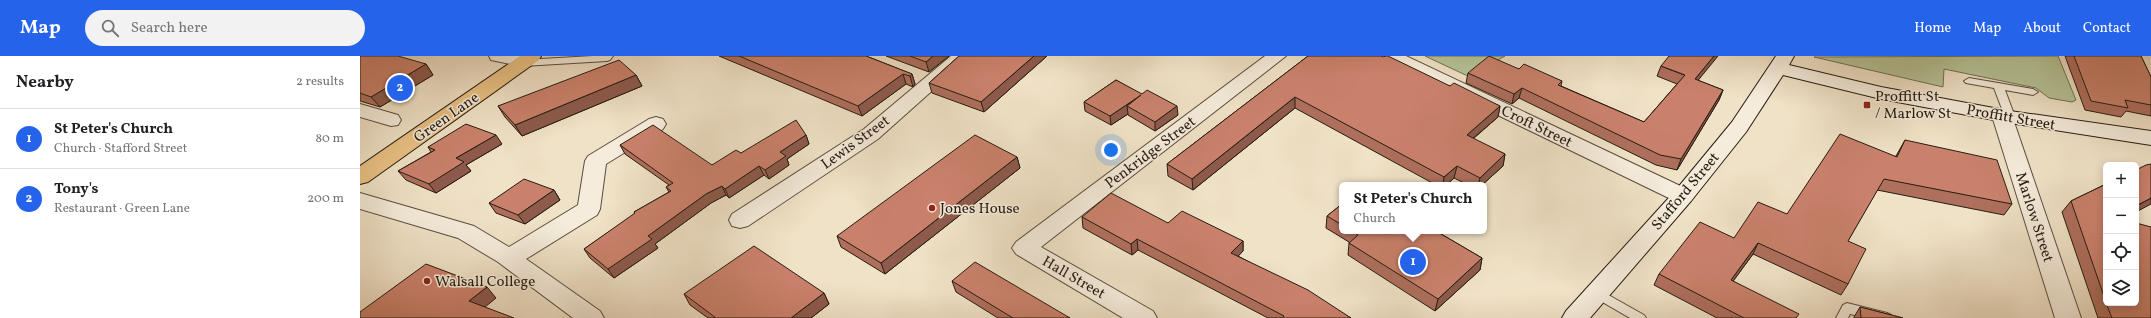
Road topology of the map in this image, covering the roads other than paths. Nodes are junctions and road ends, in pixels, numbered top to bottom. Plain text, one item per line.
1 (498, 56) edge
2 (608, 56) edge
3 (962, 56) edge
4 (1277, 56) edge
5 (1391, 56) edge
6 (527, 60) edge
7 (1782, 62) edge
8 (1969, 81) dead end
9 (1998, 86) junction
10 (2033, 92) dead end
11 (360, 110) edge
12 (2006, 117) junction
13 (391, 120) dead end
14 (656, 124) dead end
15 (2151, 138) edge
16 (360, 178) edge
17 (1683, 196) junction
18 (360, 201) edge
19 (740, 220) dead end
20 (1024, 248) joint
21 (509, 258) junction
22 (1596, 294) junction
23 (591, 318) edge
24 (1144, 318) edge
25 (1575, 318) edge
26 (1640, 318) edge
27 (1842, 318) edge
28 (1887, 318) edge
29 (2068, 318) edge

1 - 6 street
2 - 6 lane
3 - 19 street, Lewis Street
4 - 20 street, Penkridge Street
5 - 17 street, Croft Street
6 - 16 highway, Green Lane
7 - 12 street, Proffitt Street
7 - 17 street, Stafford Street
8 - 9 lane
9 - 10 lane
9 - 12 lane
11 - 13 street
12 - 15 street, Proffitt Street
12 - 29 street, Marlow Street
14 - 21 street
17 - 22 street, Stafford Street
18 - 21 street
20 - 24 street, Hall Street
21 - 23 street
22 - 25 street, Stafford Street
22 - 26 lane
27 - 28 lane

